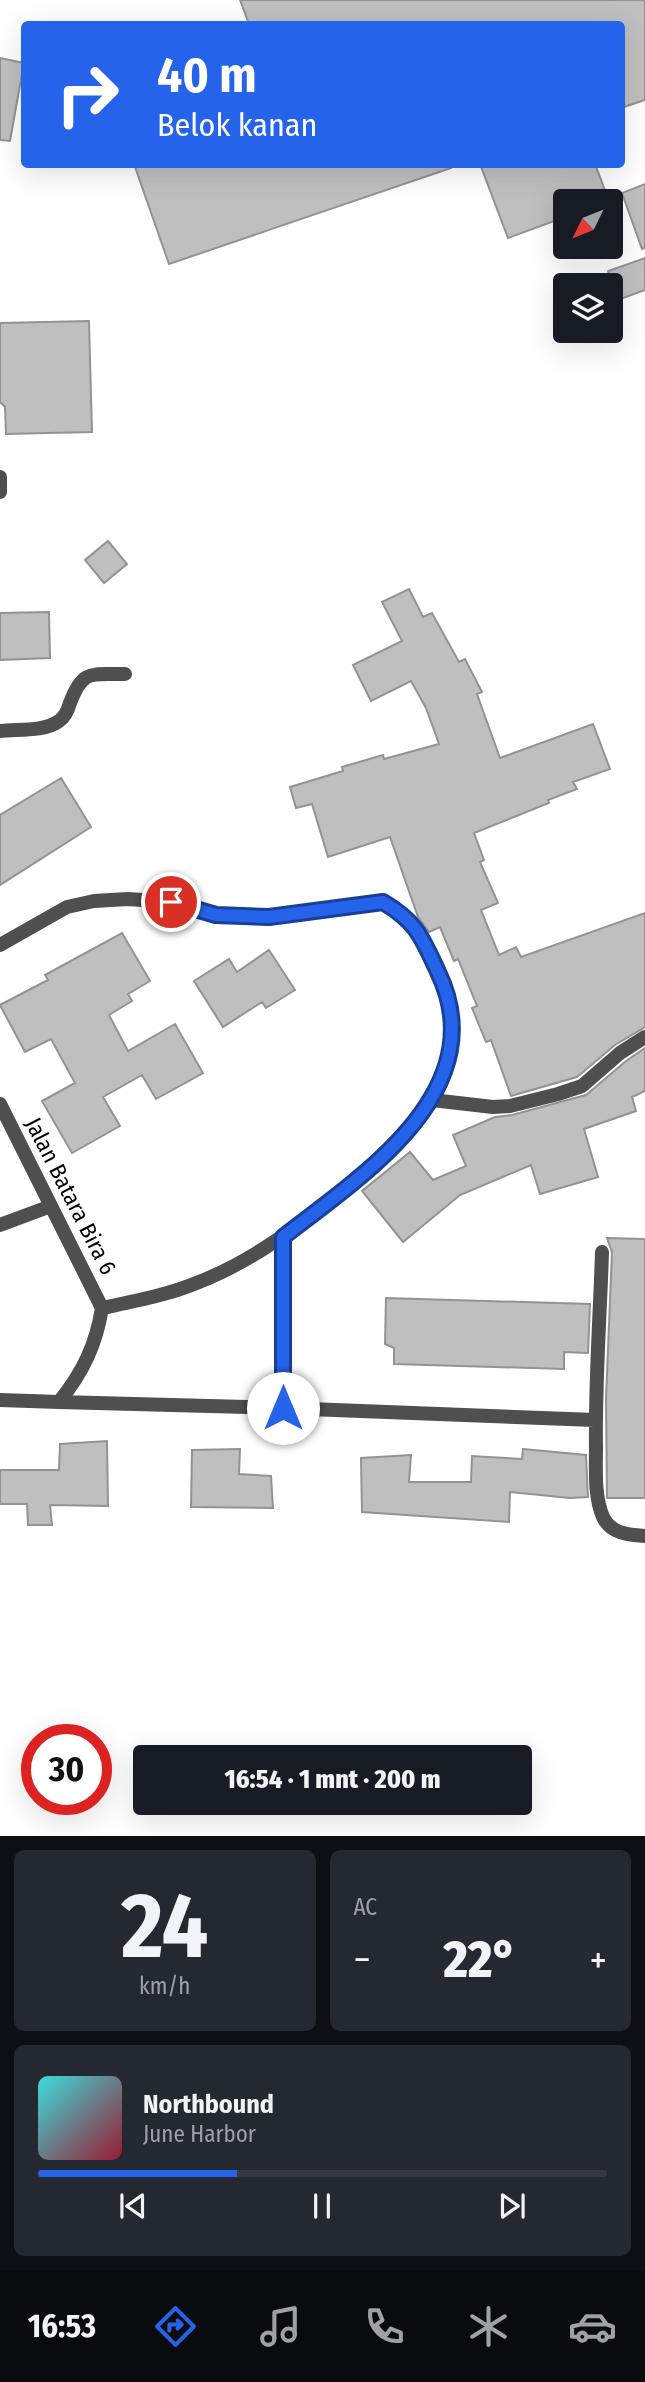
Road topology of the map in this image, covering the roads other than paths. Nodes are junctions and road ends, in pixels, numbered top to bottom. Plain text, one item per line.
1 (0, 477) edge
2 (0, 492) edge
3 (125, 674) dead end
4 (0, 731) edge
5 (0, 945) edge
6 (645, 1037) edge
7 (432, 1100) junction
8 (0, 1104) edge
9 (51, 1206) junction
10 (0, 1225) edge
11 (283, 1237) junction
12 (602, 1252) dead end
13 (102, 1308) junction
14 (0, 1400) edge
15 (59, 1402) junction
16 (283, 1408) junction
17 (596, 1420) junction
18 (645, 1536) edge

1 - 2 street
3 - 4 street
5 - 7 street
6 - 7 street
7 - 11 street
8 - 9 street, Jalan Batara Bira 6
9 - 10 street
9 - 13 street, Jalan Batara Bira 6
11 - 13 street
11 - 16 street
12 - 17 street
13 - 15 street
14 - 15 street
15 - 16 street
16 - 17 street
17 - 18 street

